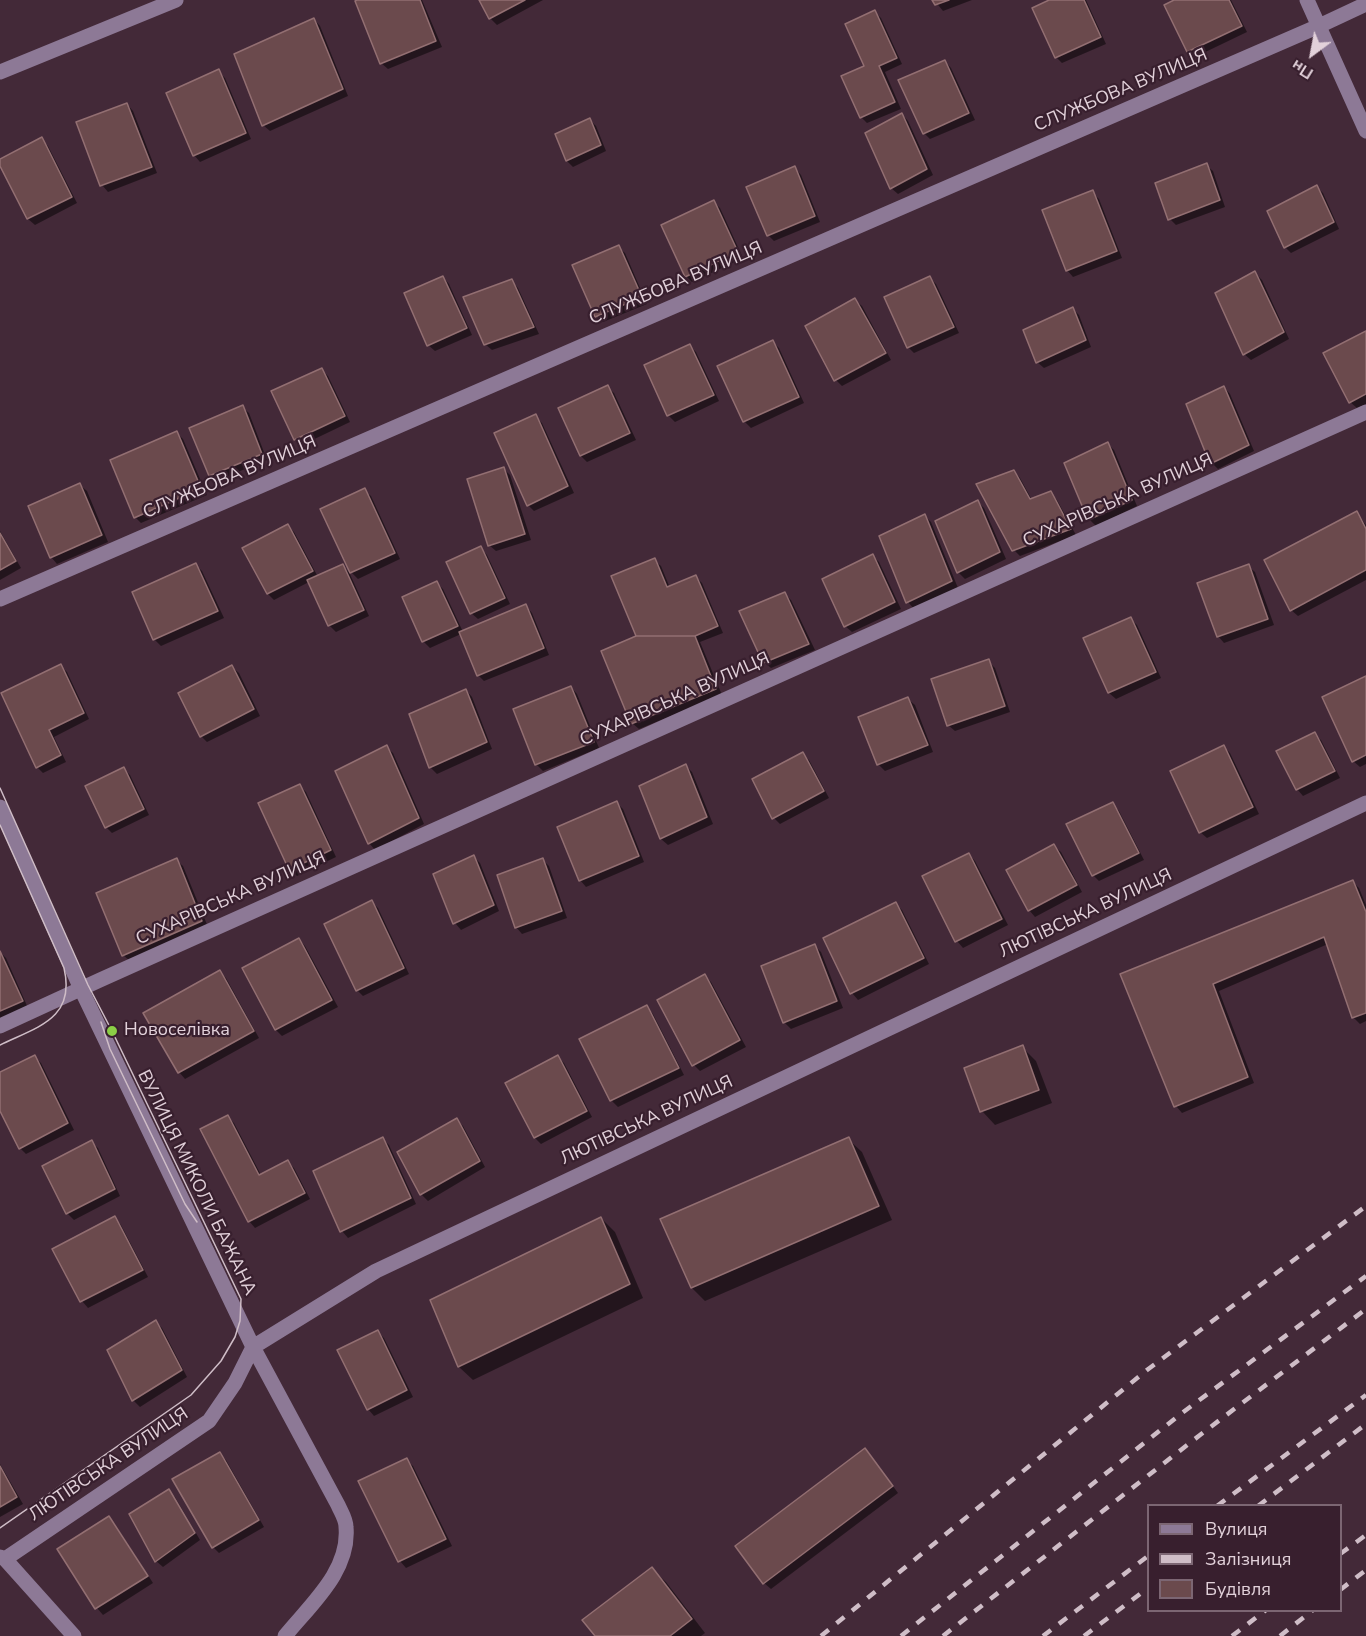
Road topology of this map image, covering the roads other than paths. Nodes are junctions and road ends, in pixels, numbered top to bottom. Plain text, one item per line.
1 (176, 0) edge
2 (1307, 0) edge
3 (1366, 4) edge
4 (1319, 26) junction
5 (0, 72) edge
6 (1366, 131) edge
7 (1366, 412) edge
8 (0, 599) edge
9 (1366, 803) edge
10 (0, 807) edge
11 (81, 988) junction
12 (0, 1026) edge
13 (253, 1347) junction
14 (3, 1558) edge
15 (74, 1636) edge
16 (285, 1636) edge

1 - 5 street
2 - 4 street
3 - 4 street, СЛУЖБОВА ВУЛИЦЯ
4 - 6 street
4 - 8 street, СЛУЖБОВА ВУЛИЦЯ
7 - 11 street, СУХАРІВСЬКА ВУЛИЦЯ
9 - 13 street, ЛЮТІВСЬКА ВУЛИЦЯ
10 - 11 street, ВУЛИЦЯ МИКОЛИ БАЖАНА
11 - 12 street, СУХАРІВСЬКА ВУЛИЦЯ
11 - 13 street, ВУЛИЦЯ МИКОЛИ БАЖАНА
13 - 14 street, ЛЮТІВСЬКА ВУЛИЦЯ
13 - 16 street, ВУЛИЦЯ МИКОЛИ БАЖАНА
14 - 15 street

